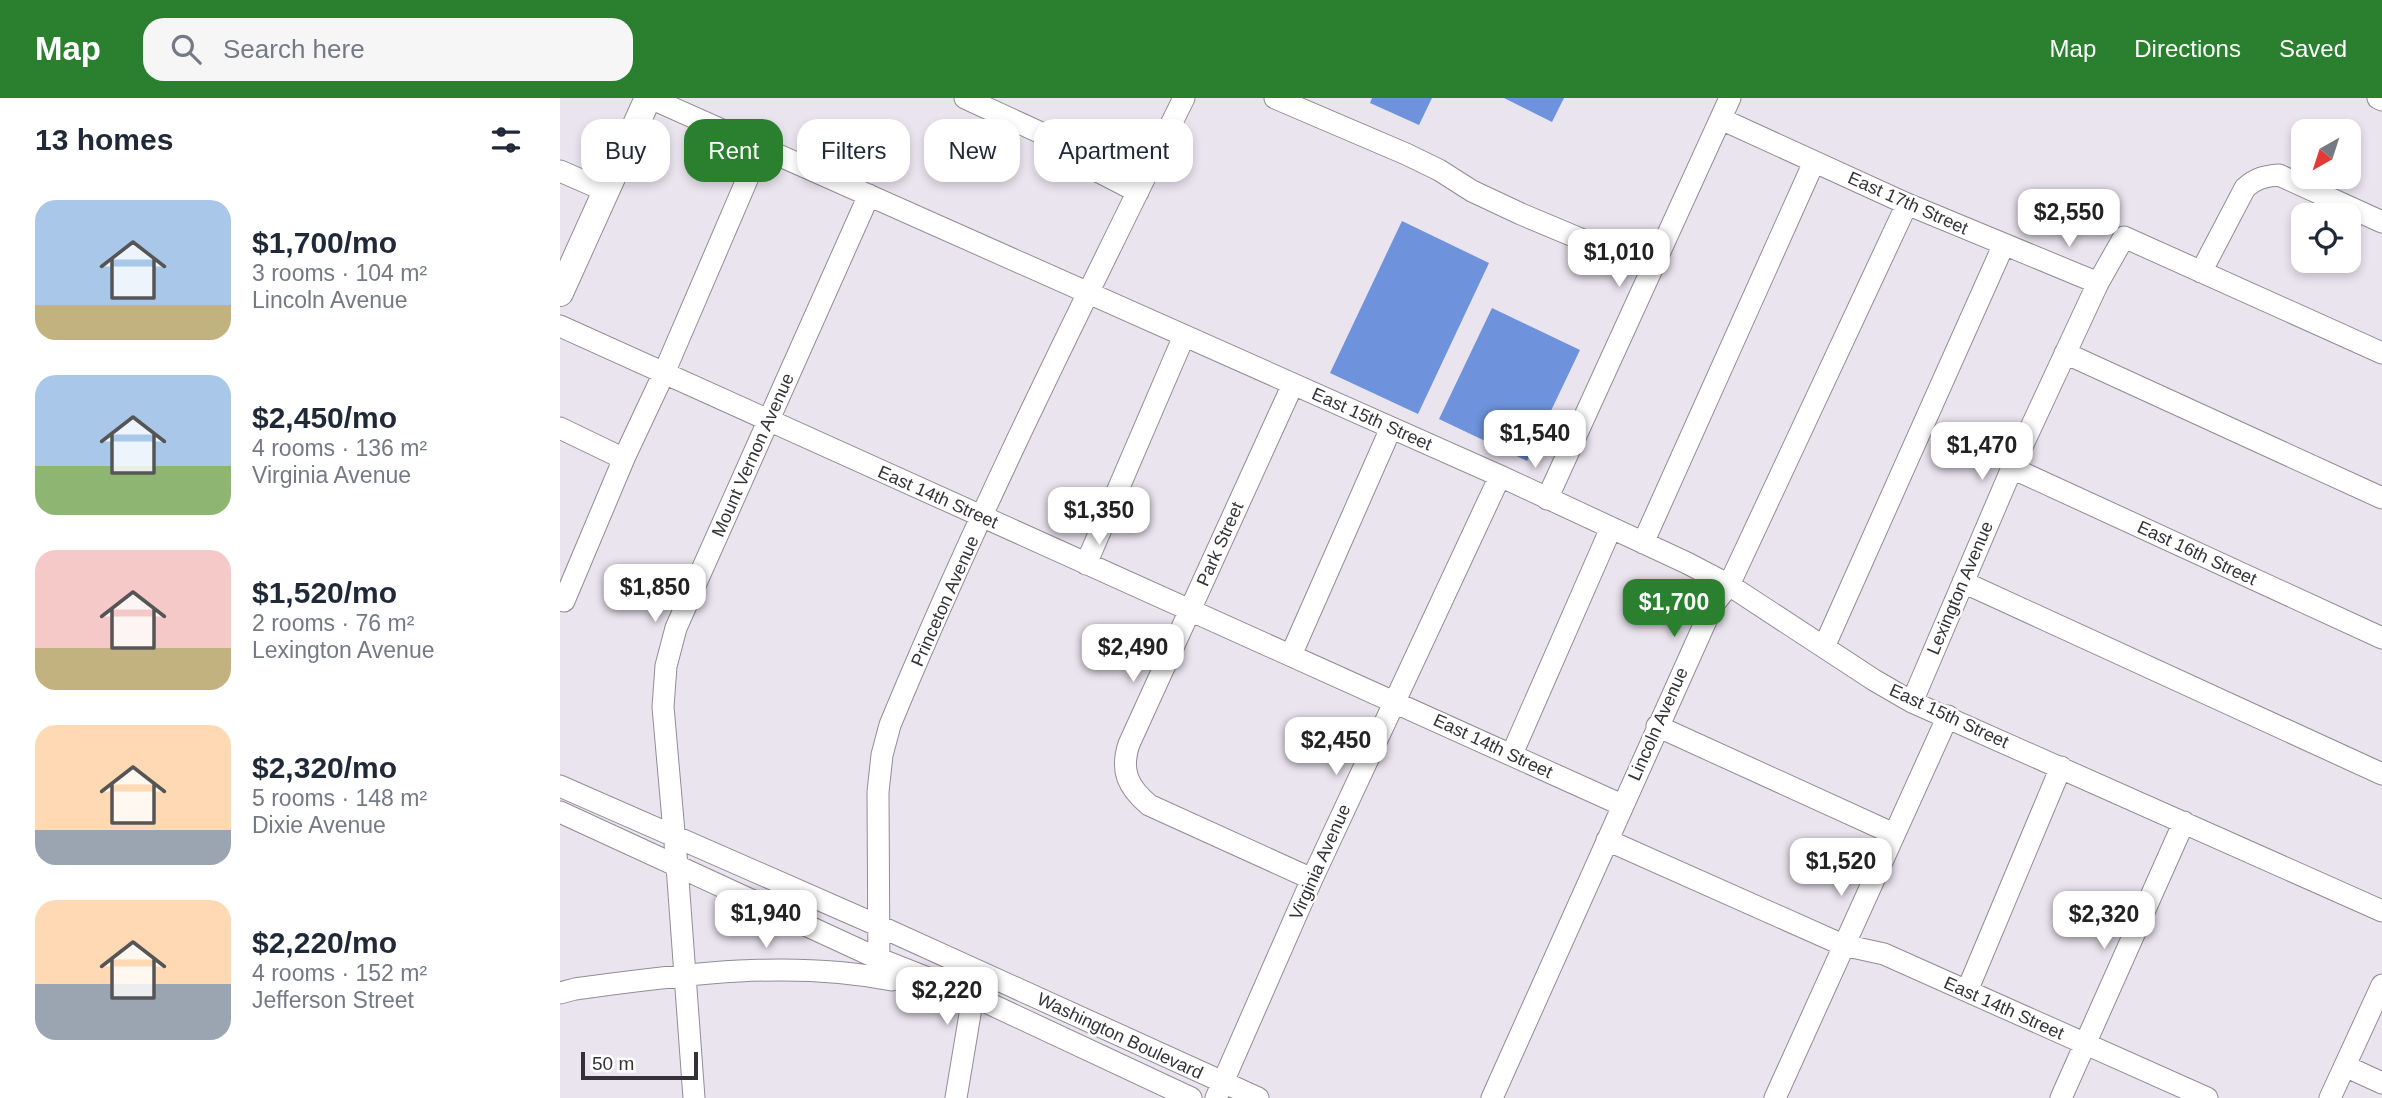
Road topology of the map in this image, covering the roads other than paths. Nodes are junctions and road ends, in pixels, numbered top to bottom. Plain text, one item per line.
1 (649, 98) edge
2 (965, 98) edge
3 (1184, 98) edge
4 (1275, 98) edge
5 (1731, 98) edge
6 (697, 119) edge
7 (1721, 119) junction
8 (783, 157) edge
9 (1814, 162) junction
10 (560, 170) edge
11 (746, 182) edge
12 (606, 191) junction
13 (1138, 192) junction
14 (869, 195) junction
15 (1907, 204) junction
16 (2382, 222) edge
17 (2004, 244) junction
18 (1652, 269) junction
19 (2201, 272) junction
20 (2098, 284) junction
21 (560, 293) edge
22 (1088, 293) junction
23 (560, 326) edge
24 (1184, 336) junction
25 (2065, 353) junction
26 (2382, 353) edge
27 (664, 373) junction
28 (1293, 384) junction
29 (769, 421) junction
30 (560, 428) edge
31 (1391, 428) junction
32 (625, 456) junction
33 (2012, 468) junction
34 (1500, 476) junction
35 (2382, 498) edge
36 (1547, 499) junction
37 (983, 517) junction
38 (1611, 528) junction
39 (1643, 542) junction
40 (1086, 564) junction
41 (1963, 582) junction
42 (1729, 585) junction
43 (564, 601) dead end
44 (1190, 611) junction
45 (2382, 638) edge
46 (1824, 647) junction
47 (1291, 655) junction
48 (1394, 700) junction
49 (1912, 702) junction
50 (1948, 716) junction
51 (1657, 726) junction
52 (1512, 754) junction
53 (2061, 766) junction
54 (2382, 774) edge
55 (560, 786) edge
56 (1622, 805) junction
57 (560, 812) edge
58 (2184, 822) junction
59 (1894, 834) junction
60 (674, 836) junction
61 (1607, 841) junction
62 (677, 866) junction
63 (1312, 878) junction
64 (2382, 911) edge
65 (877, 925) junction
66 (1843, 945) junction
67 (878, 967) junction
68 (685, 974) junction
69 (987, 975) junction
70 (2382, 985) edge
71 (1967, 991) junction
72 (560, 993) edge
73 (973, 996) junction
74 (2085, 1044) junction
75 (2345, 1066) junction
76 (2382, 1083) edge
77 (1219, 1090) edge
78 (694, 1098) edge
79 (956, 1098) edge
80 (1191, 1098) edge
81 (1258, 1098) edge
82 (1492, 1098) edge
83 (1775, 1098) edge
84 (2061, 1098) edge
85 (2207, 1098) edge
86 (2330, 1098) edge

1 - 6 street, East 15th Street
1 - 12 main road
2 - 13 street
3 - 13 street, Princeton Avenue
4 - 18 street
5 - 7 street
7 - 9 street, East 17th Street
7 - 18 street
8 - 14 street, East 15th Street
9 - 15 street, East 17th Street
9 - 39 street
10 - 12 street
11 - 27 street
12 - 21 main road
13 - 22 street, Princeton Avenue
14 - 22 street, East 15th Street
14 - 29 street, Mount Vernon Avenue
15 - 17 street, East 17th Street
15 - 42 street, Lincoln Avenue
16 - 19 street
17 - 20 street, East 17th Street
17 - 46 street
18 - 36 street
19 - 20 street
19 - 26 street
20 - 25 street, Lexington Avenue
22 - 24 street, East 15th Street
22 - 37 street, Princeton Avenue
23 - 27 street, East 14th Street
24 - 28 street, East 15th Street
24 - 40 street
25 - 33 street, Lexington Avenue
25 - 35 street
27 - 29 street, East 14th Street
27 - 32 street
28 - 31 street, East 15th Street
28 - 44 street, Park Street
29 - 37 street, East 14th Street
29 - 60 street, Mount Vernon Avenue
30 - 32 street
31 - 34 street, East 15th Street
31 - 47 street
32 - 43 street
33 - 41 street, Lexington Avenue
33 - 45 street, East 16th Street
34 - 36 street, East 15th Street
34 - 48 street, Virginia Avenue
36 - 38 street, East 15th Street
37 - 40 street, East 14th Street
37 - 65 street, Princeton Avenue
38 - 39 street, East 15th Street
38 - 52 street
39 - 42 street, East 15th Street
40 - 44 street, East 14th Street
41 - 49 street, Lexington Avenue
41 - 54 street
42 - 46 street, East 15th Street
42 - 51 street, Lincoln Avenue
44 - 47 street, East 14th Street
44 - 63 street, Park Street
46 - 49 street, East 15th Street
47 - 48 street, East 14th Street
48 - 52 street, East 14th Street
48 - 63 street, Virginia Avenue
49 - 50 street, East 15th Street
50 - 53 street, East 15th Street
50 - 59 street
51 - 56 street, Lincoln Avenue
51 - 59 street
52 - 56 street, East 14th Street
53 - 58 street, East 15th Street
53 - 71 street
55 - 60 street, Washington Boulevard
56 - 61 street, Lincoln Avenue
57 - 62 street, Washington Boulevard
58 - 64 street, East 15th Street
58 - 74 street
59 - 66 street
60 - 62 street, Mount Vernon Avenue
60 - 65 street, Washington Boulevard
61 - 66 street, East 14th Street
61 - 82 street, Lincoln Avenue
62 - 67 street, Washington Boulevard
62 - 68 street, Mount Vernon Avenue
63 - 77 street, Virginia Avenue
65 - 67 street, Princeton Avenue
65 - 69 street, Washington Boulevard
66 - 71 street, East 14th Street
66 - 83 street
67 - 68 street
67 - 73 street, Washington Boulevard
68 - 72 street
68 - 78 street, Mount Vernon Avenue
69 - 73 street
69 - 77 street, Washington Boulevard
70 - 75 street
71 - 74 street, East 14th Street
73 - 79 street
73 - 80 street, Washington Boulevard
74 - 84 street
74 - 85 street, East 14th Street
75 - 76 street
75 - 86 street
77 - 81 street, Washington Boulevard

